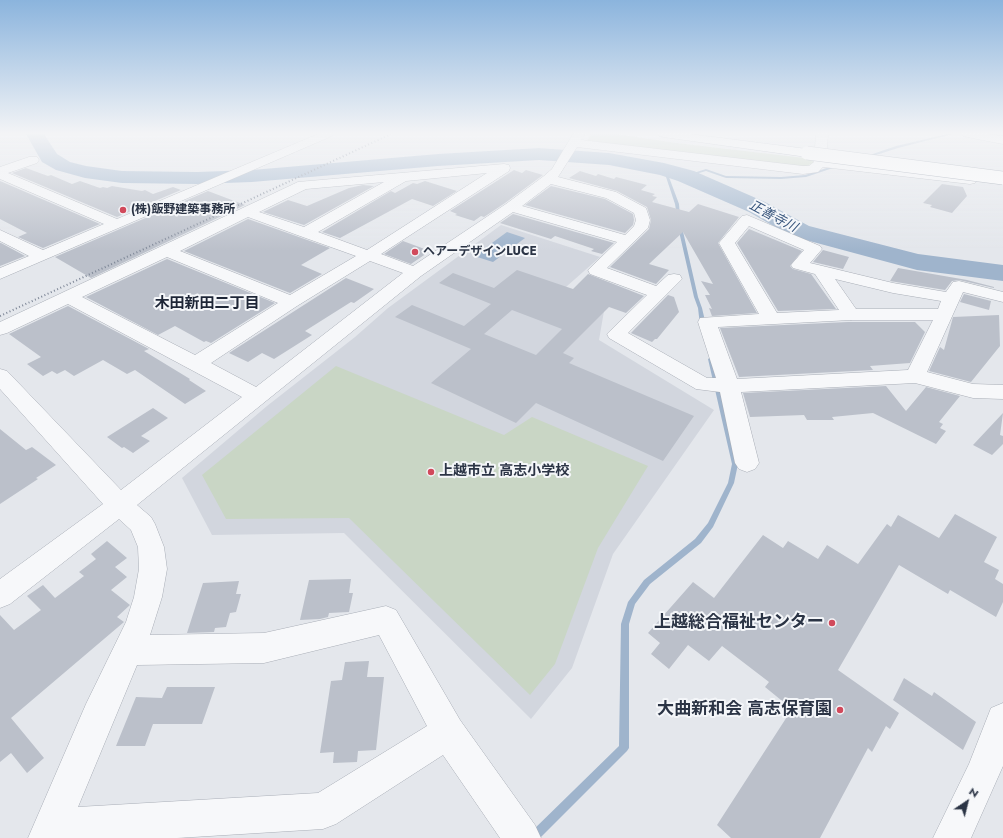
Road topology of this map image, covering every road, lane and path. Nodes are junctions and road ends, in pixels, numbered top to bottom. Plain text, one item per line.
1 (236, 173) edge
2 (447, 173) edge
3 (496, 173) edge
4 (912, 173) edge
5 (969, 173) edge
6 (0, 174) edge
7 (553, 175) joint
8 (403, 177) junction
9 (1003, 178) edge
10 (1003, 183) edge
11 (511, 207) junction
12 (247, 212) junction
13 (117, 224) junction
14 (305, 233) junction
15 (0, 235) edge
16 (627, 240) junction
17 (167, 251) junction
18 (42, 256) junction
19 (368, 256) junction
20 (415, 272) junction
21 (822, 272) junction
22 (0, 274) edge
23 (674, 279) dead end
24 (659, 293) junction
25 (69, 297) junction
26 (1003, 297) edge
27 (291, 302) junction
28 (948, 306) junction
29 (851, 316) junction
30 (771, 319) junction
31 (0, 329) edge
32 (197, 363) junction
33 (0, 376) edge
34 (915, 376) junction
35 (729, 386) junction
36 (1003, 392) edge
37 (257, 396) junction
38 (747, 463) dead end
39 (120, 505) junction
40 (0, 595) edge
41 (128, 650) junction
42 (1003, 720) edge
43 (448, 732) junction
44 (50, 833) edge
45 (522, 838) edge
46 (952, 838) edge

1 - 13 street
2 - 8 street
3 - 19 street
4 - 10 street
5 - 9 main road, bridge
6 - 13 street
7 - 11 street
7 - 16 street
8 - 12 street
8 - 14 street
11 - 16 street
11 - 20 street
12 - 14 street
12 - 17 street
13 - 18 street
14 - 19 street
15 - 18 street
16 - 24 street
17 - 25 street
17 - 27 street
18 - 22 street
19 - 20 street
19 - 27 street
20 - 37 street
21 - 28 street
21 - 29 street
21 - 30 street
23 - 24 street
24 - 35 street
25 - 31 street
25 - 32 street
26 - 28 street
27 - 32 street
28 - 29 street
28 - 34 street
29 - 30 street
30 - 35 street
32 - 37 street
33 - 39 street
34 - 35 street
34 - 36 street
35 - 38 street
37 - 39 street
39 - 40 street
39 - 41 street
41 - 43 street
41 - 44 street
42 - 46 street
43 - 44 street
43 - 45 street

